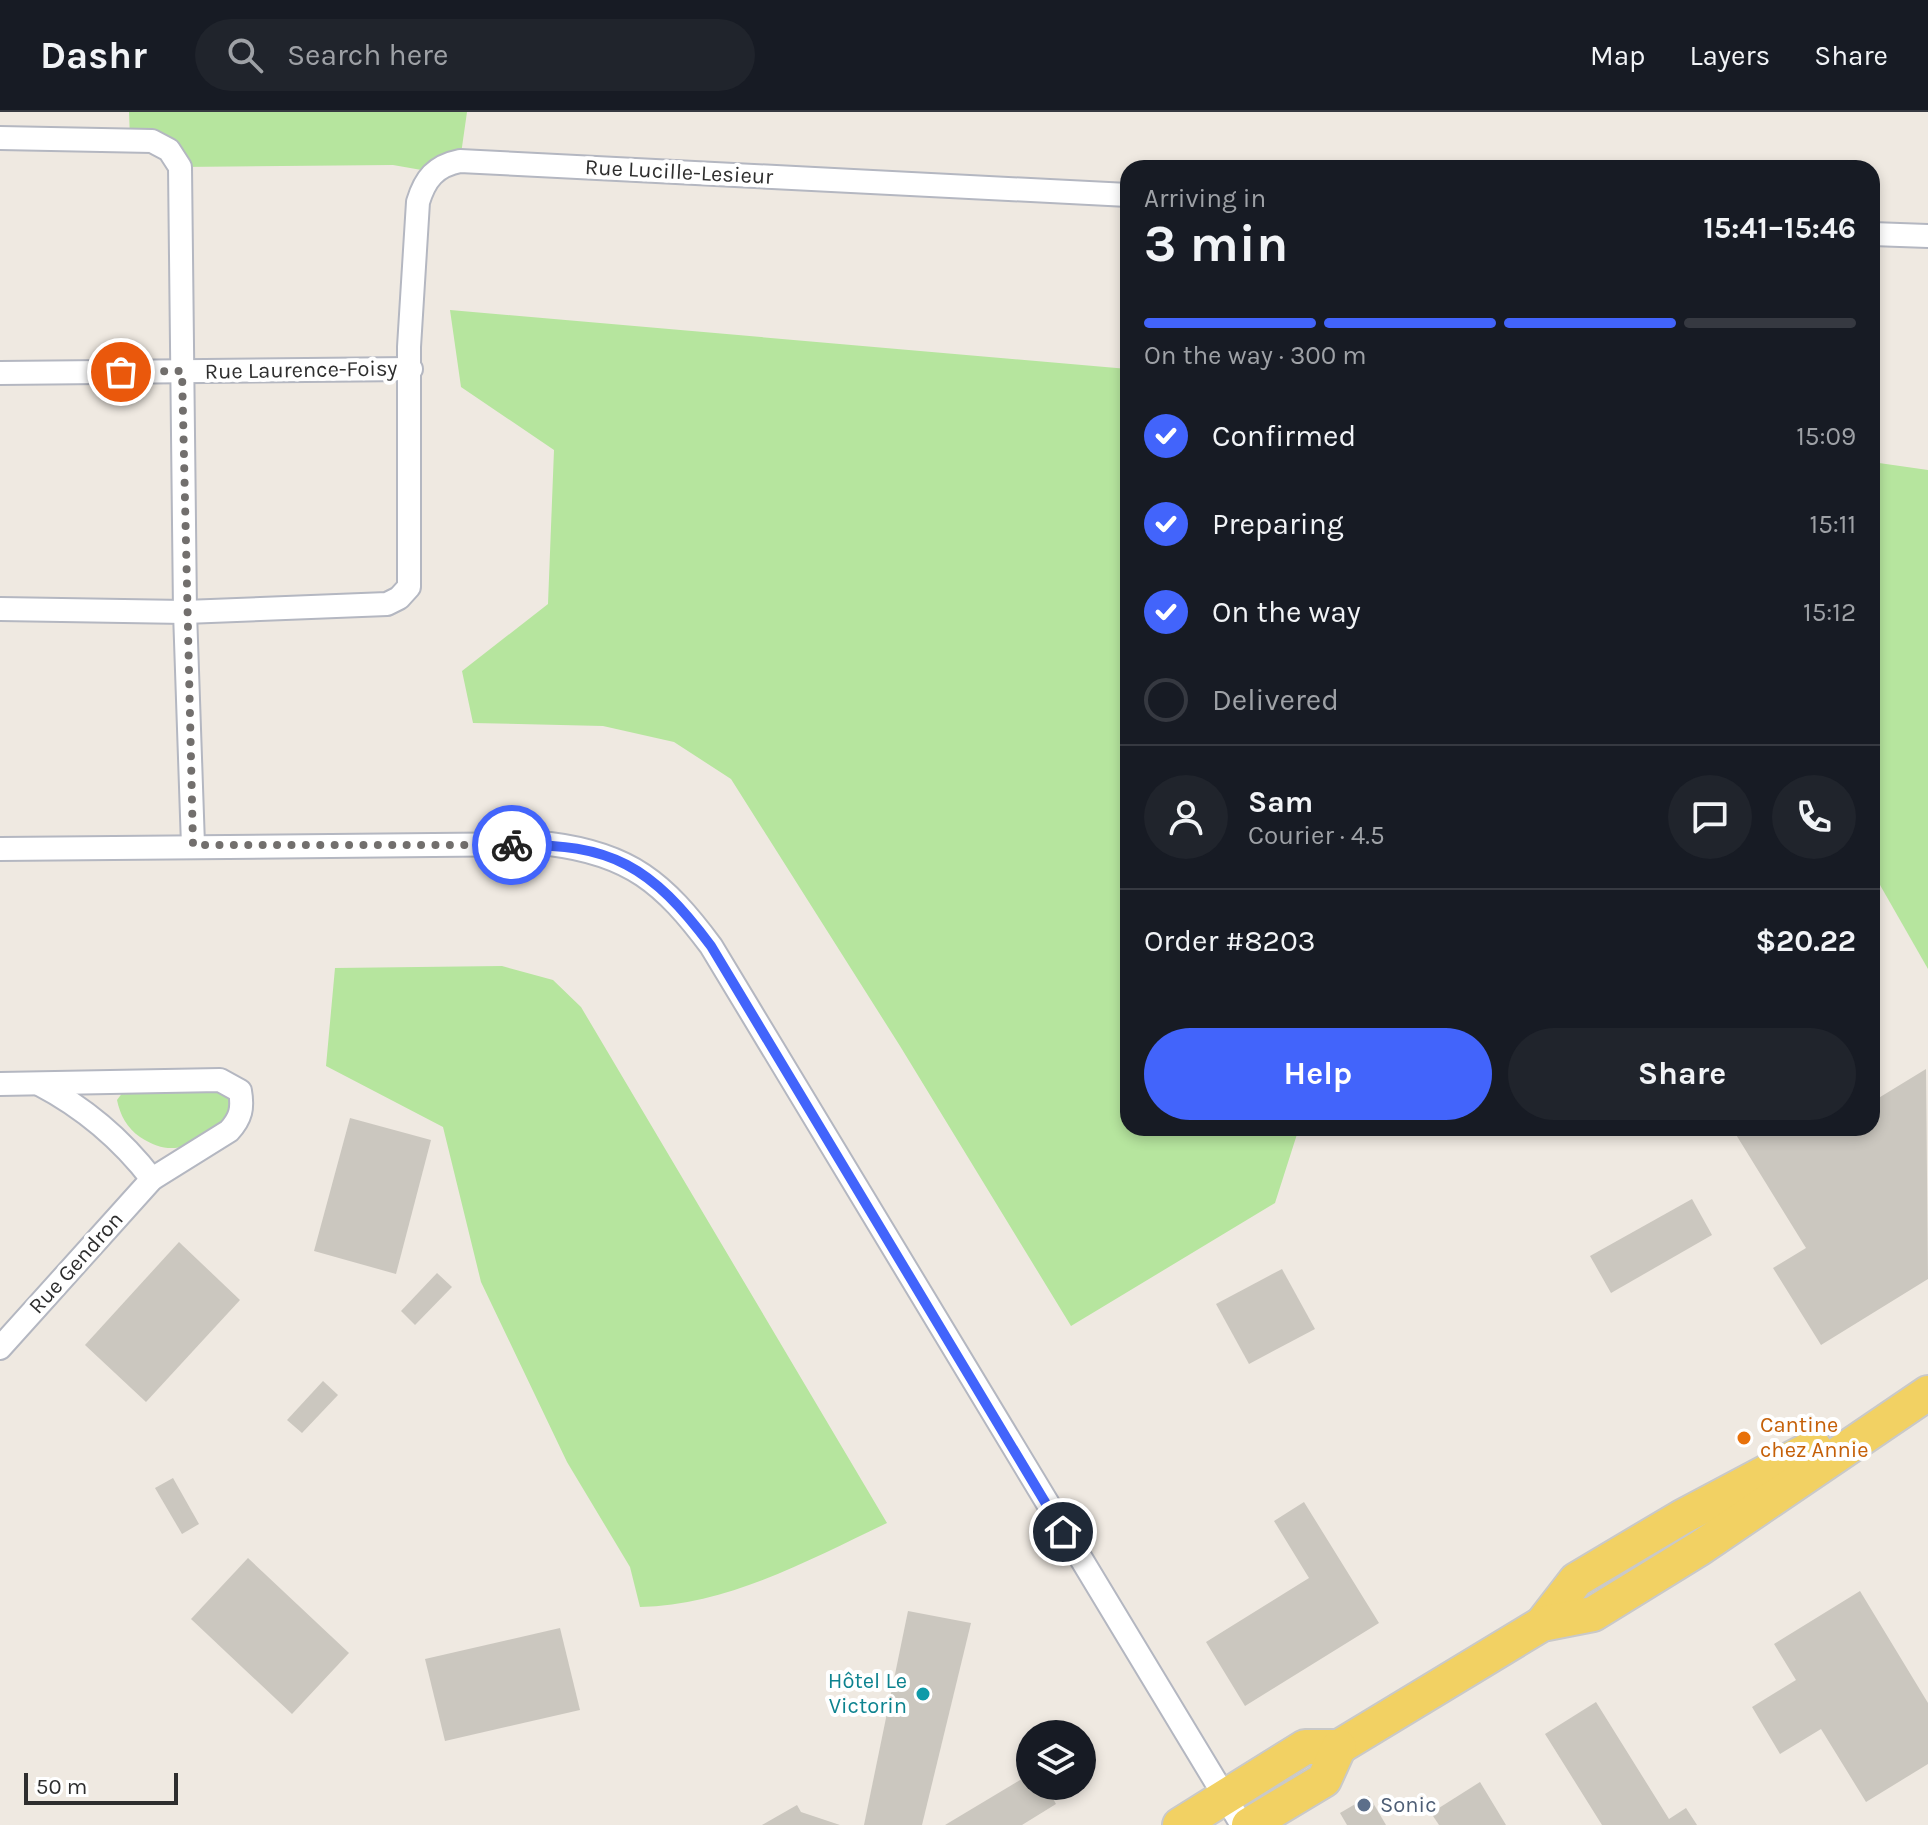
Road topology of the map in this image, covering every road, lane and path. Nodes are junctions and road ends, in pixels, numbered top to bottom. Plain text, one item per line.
1 (0, 138) edge
2 (1120, 195) edge
3 (1880, 234) edge
4 (1928, 236) edge
5 (411, 369) junction
6 (182, 371) junction
7 (0, 373) edge
8 (0, 609) edge
9 (185, 612) junction
10 (193, 845) junction
11 (0, 849) edge
12 (0, 1084) edge
13 (38, 1084) junction
14 (152, 1179) junction
15 (0, 1348) edge
16 (1928, 1390) edge
17 (1339, 1747) junction
18 (1233, 1812) edge
19 (1180, 1825) edge
20 (1249, 1825) edge

1 - 6 street
2 - 5 street, Rue Lucille-Lesieur
3 - 4 street
5 - 6 street, Rue Laurence-Foisy
5 - 9 street
6 - 7 street, Rue Laurence-Foisy
6 - 9 street
8 - 9 street
9 - 10 street
10 - 11 street
10 - 18 street
12 - 13 street, Rue Gendron
13 - 14 street
13 - 14 street, Rue Gendron
14 - 15 street, Rue Gendron
16 - 17 main road
17 - 18 main road
17 - 20 main road
18 - 19 main road

